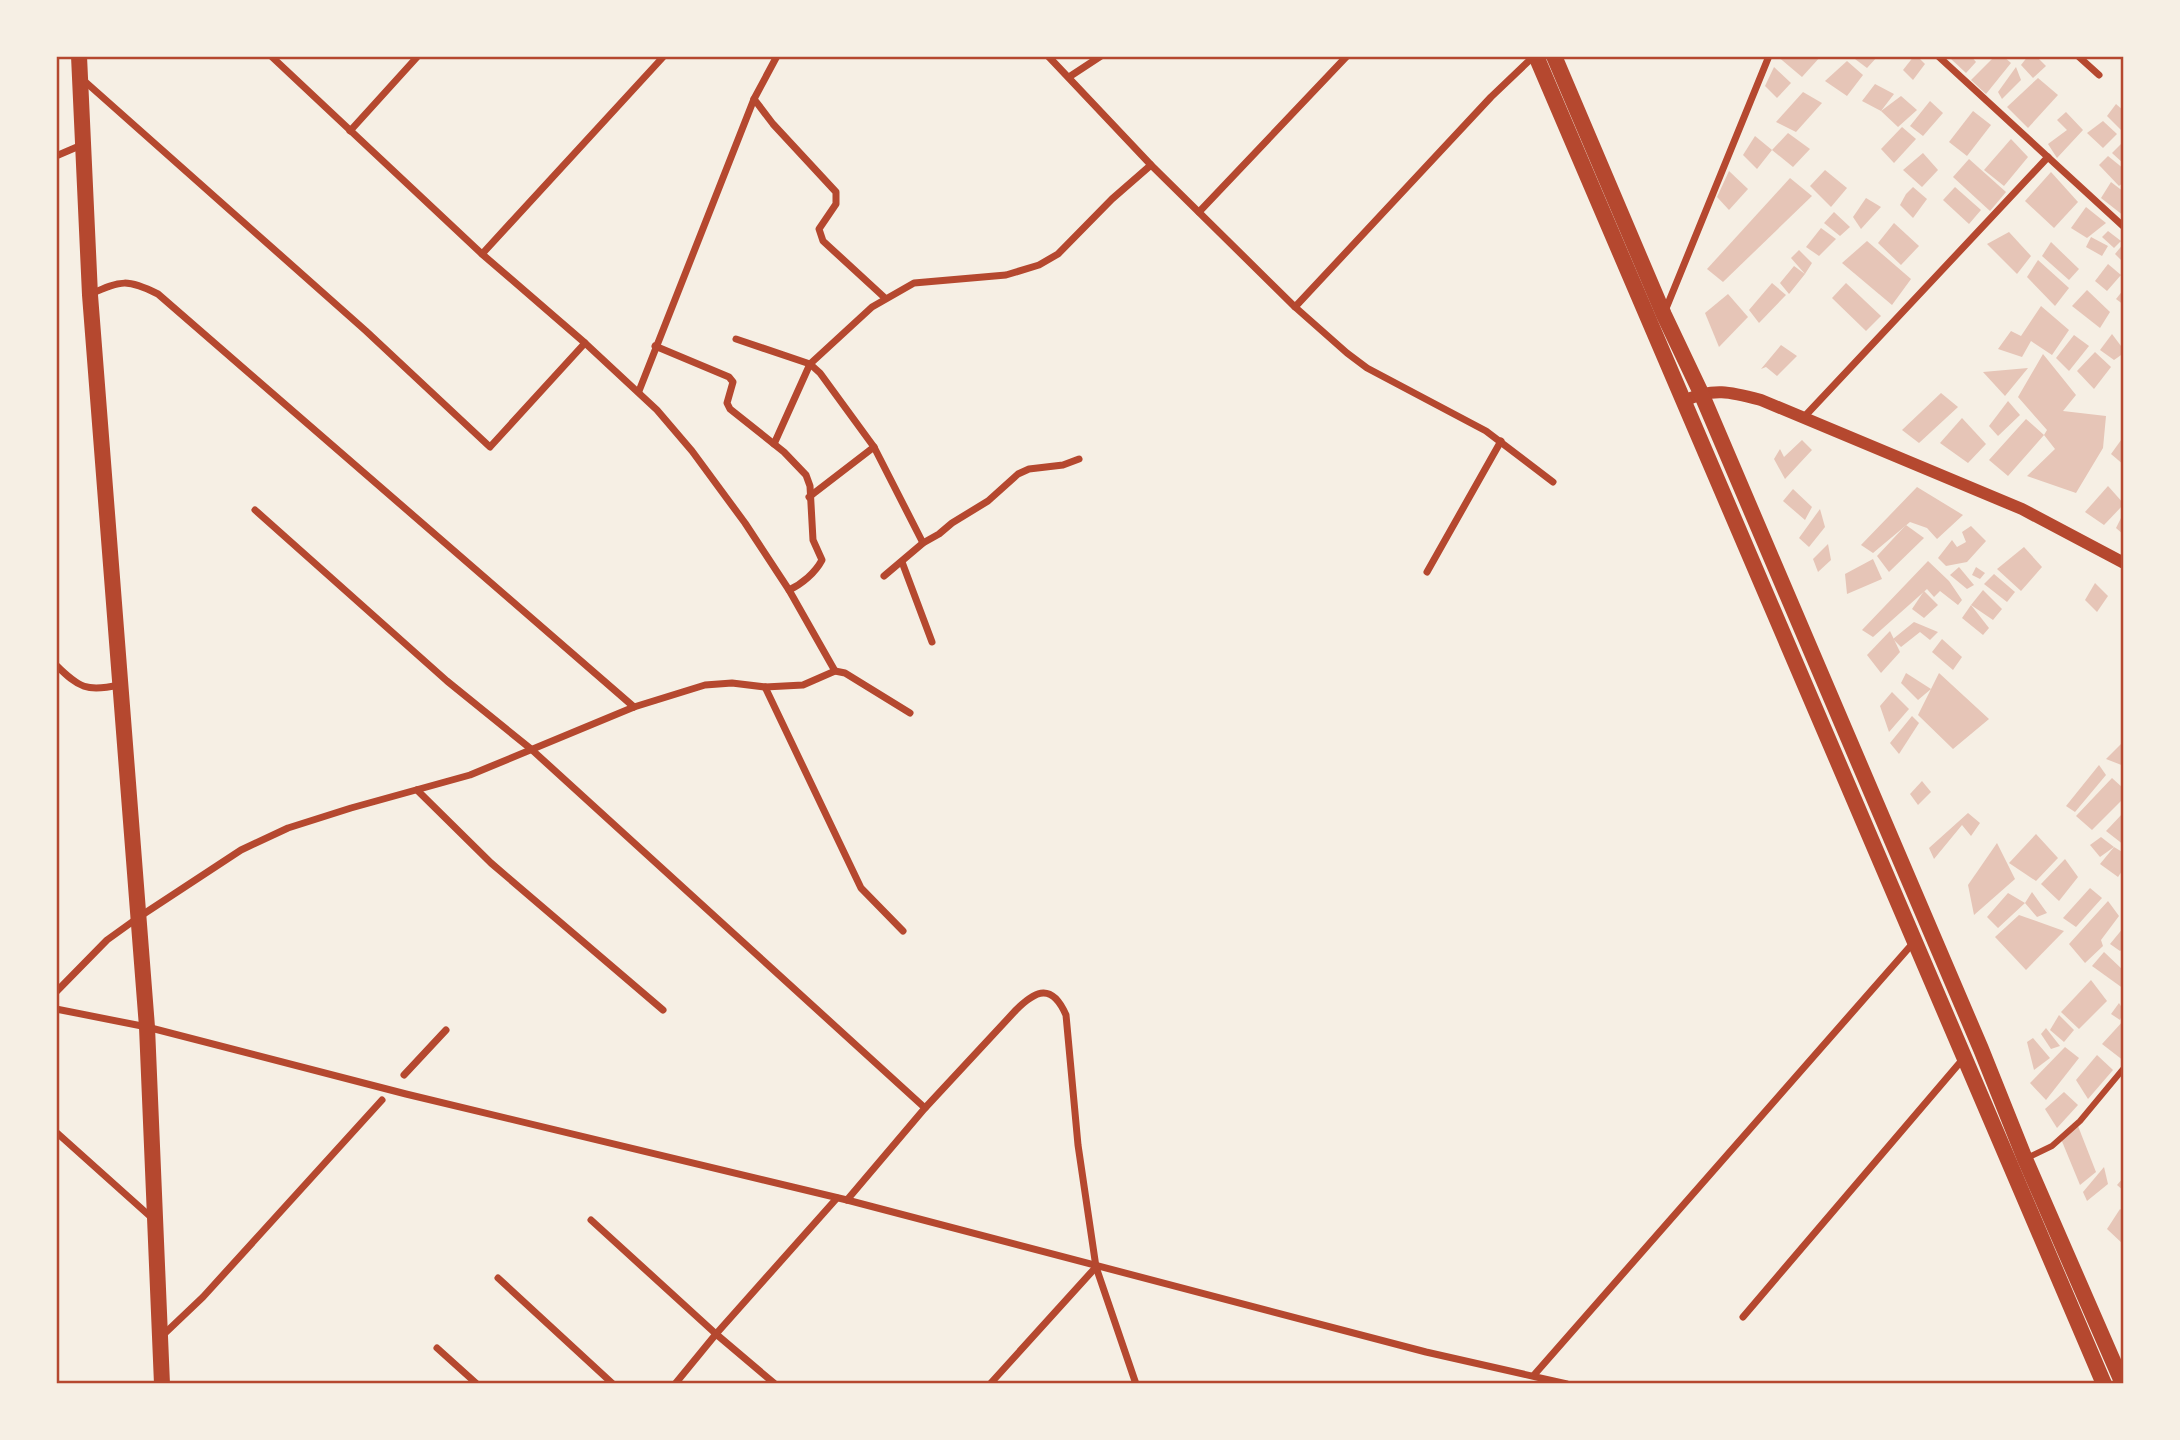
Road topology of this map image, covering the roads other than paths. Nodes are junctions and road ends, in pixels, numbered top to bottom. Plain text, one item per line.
1 (79, 56) edge
2 (271, 56) edge
3 (418, 56) edge
4 (664, 56) edge
5 (777, 56) edge
6 (1048, 56) edge
7 (1101, 56) edge
8 (1347, 56) edge
9 (1535, 56) edge
10 (1554, 56) edge
11 (1769, 56) edge
12 (1938, 56) edge
13 (2078, 56) edge
14 (2099, 75) dead end
15 (1069, 77) junction
16 (81, 78) junction
17 (754, 99) junction
18 (350, 131) junction
19 (84, 144) junction
20 (56, 156) edge
21 (2048, 157) junction
22 (1151, 165) junction
23 (1199, 212) junction
24 (2124, 227) edge
25 (482, 254) junction
26 (90, 295) junction
27 (885, 298) junction
28 (1295, 307) junction
29 (1664, 315) junction
30 (736, 339) dead end
31 (585, 343) junction
32 (655, 345) junction
33 (810, 364) junction
34 (639, 391) junction
35 (1701, 393) junction
36 (1684, 401) junction
37 (1805, 416) junction
38 (1500, 441) junction
39 (774, 444) junction
40 (874, 447) junction
41 (1079, 459) dead end
42 (1553, 482) dead end
43 (809, 497) junction
44 (255, 510) dead end
45 (923, 543) junction
46 (902, 562) junction
47 (2124, 563) edge
48 (1427, 572) dead end
49 (884, 576) dead end
50 (789, 590) junction
51 (932, 642) dead end
52 (56, 665) edge
53 (835, 671) junction
54 (120, 685) junction
55 (765, 687) junction
56 (634, 706) junction
57 (910, 713) dead end
58 (531, 749) junction
59 (417, 790) junction
60 (139, 917) junction
61 (903, 931) dead end
62 (1916, 939) junction
63 (56, 992) edge
64 (56, 1009) edge
65 (663, 1010) dead end
66 (148, 1027) junction
67 (446, 1030) dead end
68 (1966, 1056) junction
69 (2124, 1068) edge
70 (404, 1075) dead end
71 (382, 1100) dead end
72 (925, 1108) junction
73 (56, 1132) edge
74 (2025, 1159) junction
75 (837, 1198) junction
76 (847, 1200) junction
77 (591, 1220) dead end
78 (156, 1221) junction
79 (1096, 1267) junction
80 (498, 1279) dead end
81 (1743, 1317) dead end
82 (716, 1334) junction
83 (159, 1339) junction
84 (437, 1348) dead end
85 (1534, 1376) junction
86 (162, 1384) edge
87 (477, 1384) edge
88 (613, 1384) edge
89 (675, 1384) edge
90 (775, 1384) edge
91 (990, 1384) edge
92 (1136, 1384) edge
93 (1567, 1384) edge
94 (2104, 1384) edge
95 (2123, 1384) edge

1 - 16 main road
2 - 18 street
3 - 18 street
4 - 25 street
5 - 17 street
6 - 15 street
7 - 15 street
8 - 23 street
9 - 28 street
9 - 36 main road
10 - 29 main road
11 - 29 street
12 - 21 street
13 - 14 street
15 - 22 street
16 - 19 main road
16 - 31 street
17 - 27 street
17 - 32 street
18 - 25 street
19 - 20 street
19 - 26 main road
21 - 24 street
21 - 37 street
22 - 23 street
22 - 27 street
23 - 28 street
25 - 31 street
26 - 54 main road
26 - 56 street
27 - 33 street
28 - 38 street
29 - 35 main road
30 - 33 street
31 - 34 street
32 - 34 street
32 - 39 street
33 - 39 street
33 - 40 street
34 - 50 street
35 - 36 street
35 - 37 street
35 - 74 main road
36 - 62 main road
37 - 47 street
38 - 42 street
38 - 48 street
39 - 43 street
40 - 43 street
40 - 45 street
41 - 45 street
43 - 50 street
44 - 58 street
45 - 46 street
46 - 49 street
46 - 51 street
50 - 53 street
52 - 54 street
53 - 55 street
53 - 57 street
54 - 60 main road
55 - 56 street
55 - 61 street
56 - 58 street
58 - 59 street
58 - 72 street
59 - 60 street
59 - 65 street
60 - 63 street
60 - 66 main road
62 - 68 main road
62 - 85 street
64 - 66 street
66 - 75 street
66 - 78 main road
67 - 70 street
68 - 81 street
68 - 94 main road
69 - 74 street
71 - 83 street
72 - 76 street
72 - 79 street
73 - 78 street
74 - 95 main road
75 - 76 street
75 - 82 street
76 - 79 street
77 - 82 street
78 - 83 main road
79 - 85 street
79 - 91 street
79 - 92 street
80 - 88 street
82 - 89 street
82 - 90 street
83 - 86 main road
84 - 87 street
85 - 93 street

